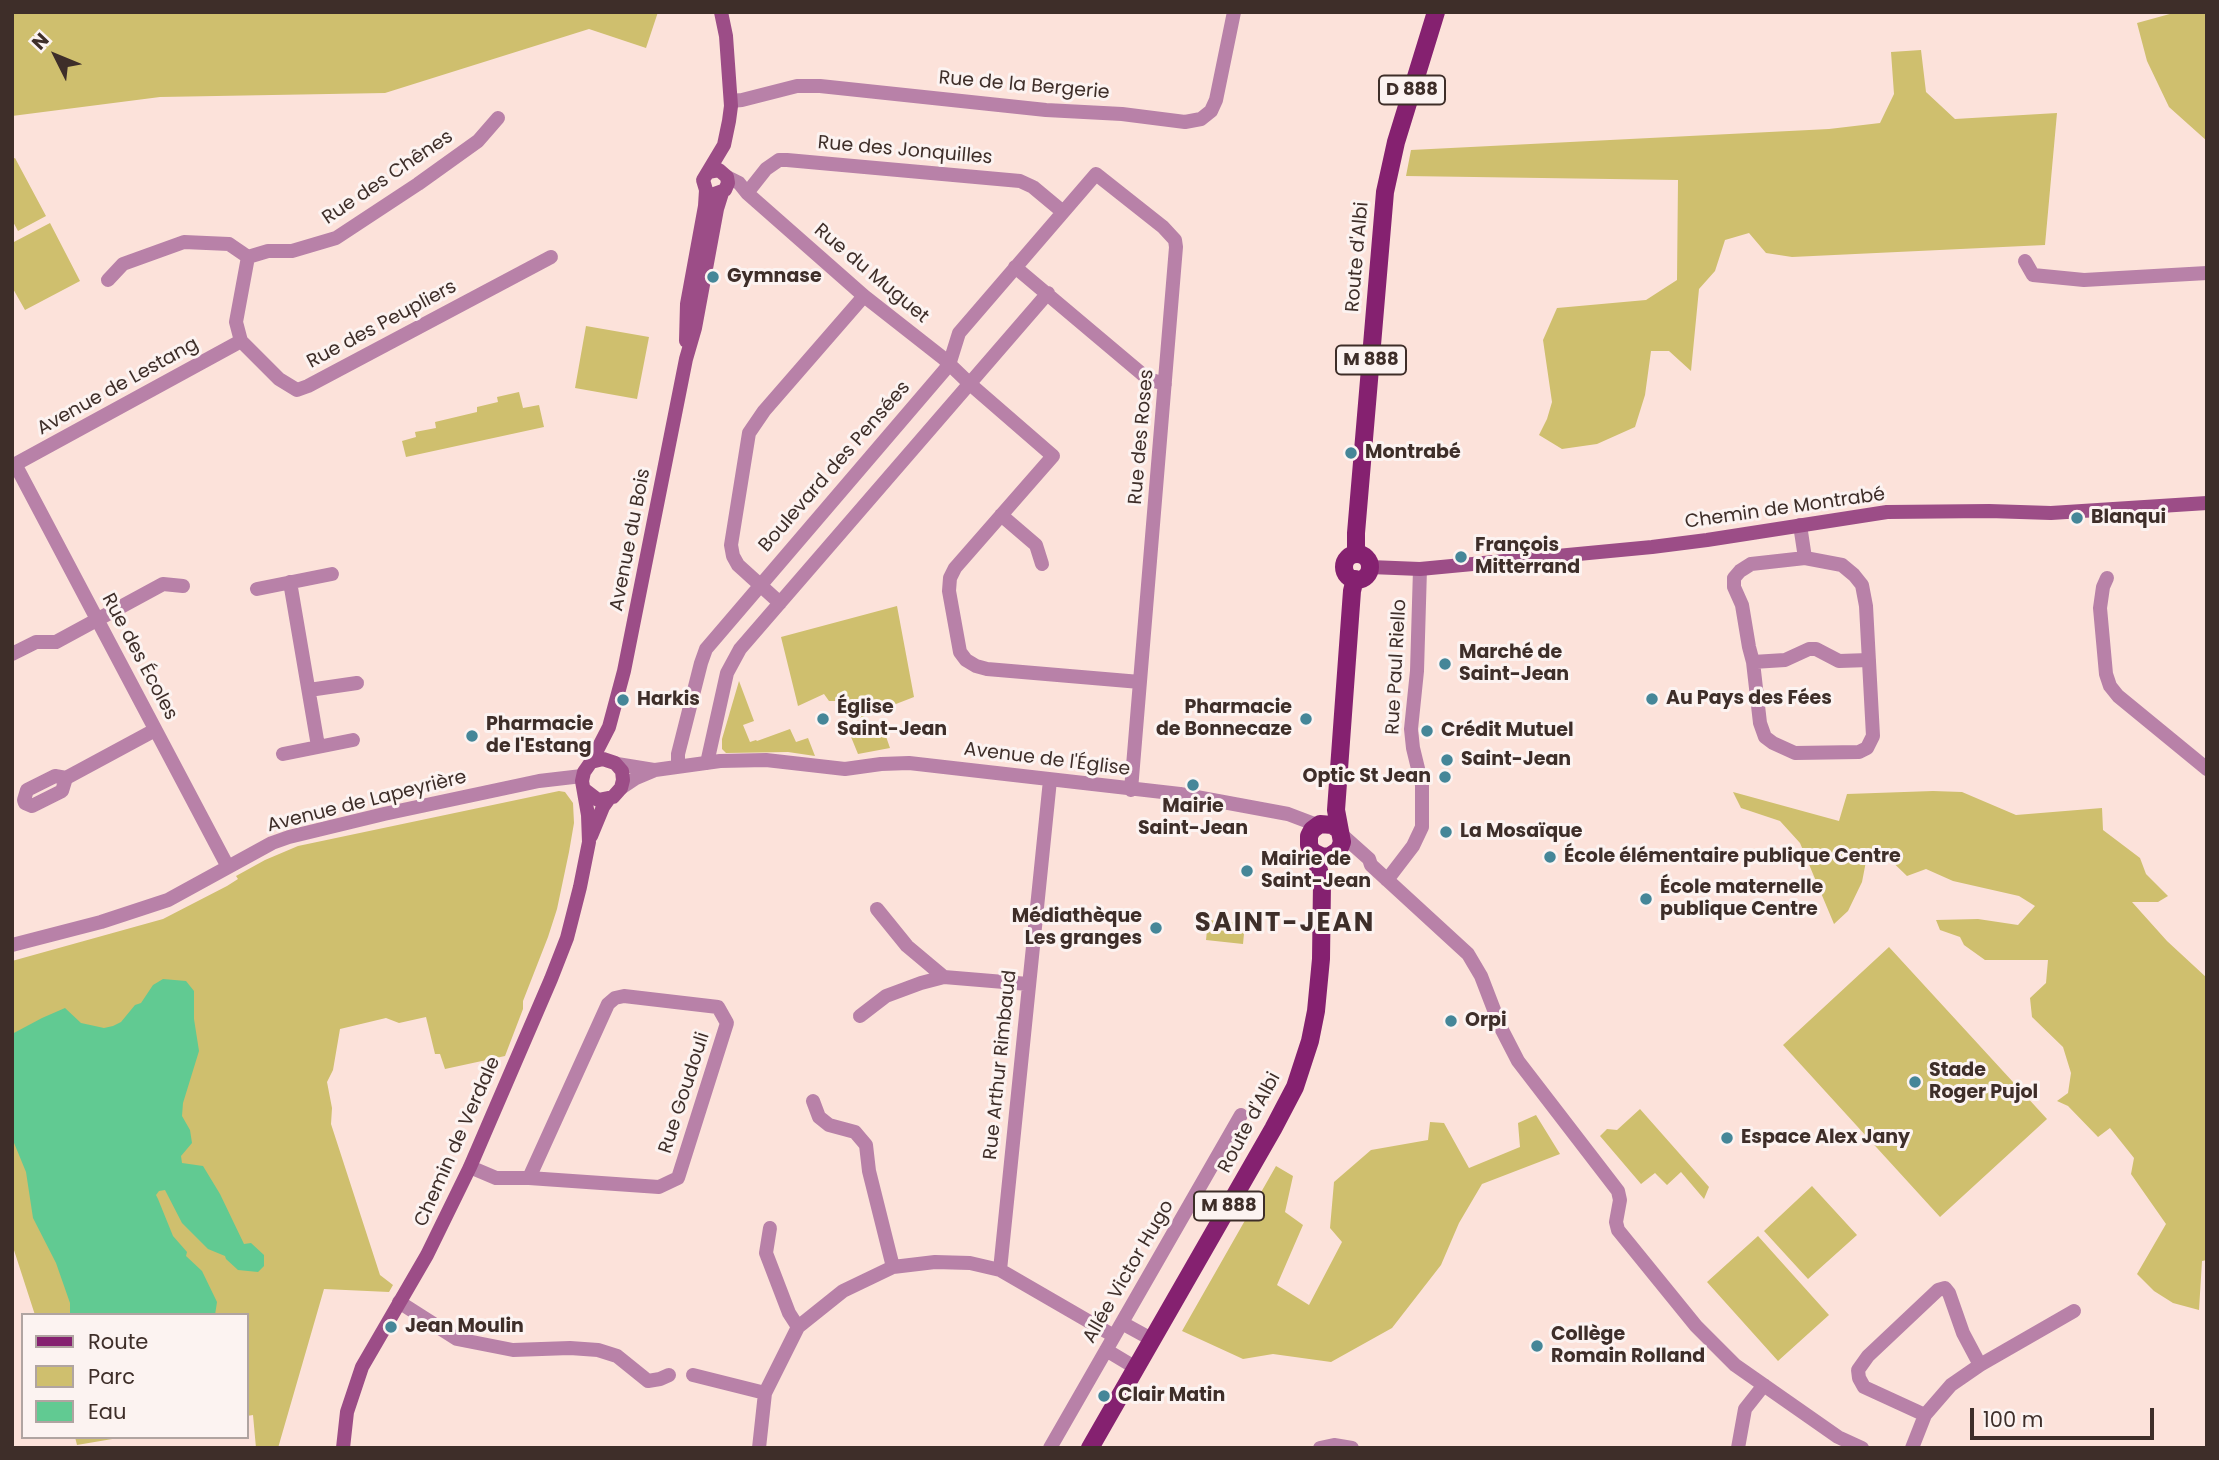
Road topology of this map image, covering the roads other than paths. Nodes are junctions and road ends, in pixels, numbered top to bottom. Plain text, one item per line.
1 (721, 12) edge
2 (1234, 12) edge
3 (1436, 12) edge
4 (731, 104) junction
5 (498, 118) dead end
6 (724, 145) junction
7 (1389, 168) joint
8 (708, 172) junction
9 (725, 183) junction
10 (706, 190) junction
11 (747, 193) junction
12 (1063, 212) junction
13 (248, 257) junction
14 (551, 257) dead end
15 (2025, 261) dead end
16 (1015, 267) junction
17 (2207, 273) edge
18 (108, 280) dead end
19 (1048, 293) junction
20 (864, 296) junction
21 (242, 341) junction
22 (686, 359) junction
23 (949, 365) junction
24 (970, 384) junction
25 (1165, 384) junction
26 (14, 465) edge
27 (2207, 503) edge
28 (1001, 515) junction
29 (1800, 525) junction
30 (1356, 554) junction
31 (1805, 558) junction
32 (1042, 564) dead end
33 (1370, 567) junction
34 (1420, 569) junction
35 (332, 574) dead end
36 (2108, 578) dead end
37 (1355, 579) junction
38 (290, 582) junction
39 (759, 584) junction
40 (183, 586) dead end
41 (257, 589) dead end
42 (780, 603) junction
43 (98, 620) junction
44 (12, 654) edge
45 (1869, 660) junction
46 (1753, 662) junction
47 (1346, 668) junction
48 (1140, 682) junction
49 (357, 683) dead end
50 (309, 690) junction
51 (609, 727) junction
52 (155, 730) junction
53 (353, 740) dead end
54 (318, 746) junction
55 (284, 754) dead end
56 (592, 762) junction
57 (707, 763) junction
58 (616, 764) junction
59 (678, 766) junction
60 (2207, 769) edge
61 (655, 770) junction
62 (66, 778) dead end
63 (1050, 780) junction
64 (584, 783) junction
65 (621, 788) junction
66 (1131, 790) junction
67 (608, 800) junction
68 (1340, 832) junction
69 (1315, 835) junction
70 (589, 842) junction
71 (1335, 854) junction
72 (1371, 865) junction
73 (228, 867) junction
74 (1387, 880) junction
75 (877, 909) dead end
76 (12, 945) edge
77 (1321, 948) junction
78 (944, 977) junction
79 (1028, 984) junction
80 (860, 1016) dead end
81 (813, 1101) dead end
82 (1241, 1115) dead end
83 (470, 1167) junction
84 (529, 1178) junction
85 (770, 1228) dead end
86 (893, 1267) junction
87 (1000, 1270) junction
88 (399, 1302) junction
89 (2074, 1311) dead end
90 (1122, 1323) junction
91 (798, 1327) junction
92 (1114, 1336) junction
93 (1153, 1340) junction
94 (1106, 1350) junction
95 (1980, 1364) junction
96 (1136, 1368) junction
97 (669, 1375) dead end
98 (693, 1375) dead end
99 (1764, 1385) junction
100 (765, 1393) junction
101 (1925, 1415) junction
102 (343, 1448) edge
103 (759, 1448) edge
104 (1050, 1448) edge
105 (1090, 1448) edge
106 (1320, 1448) edge
107 (1352, 1448) edge
108 (1738, 1448) edge
109 (1862, 1448) edge
110 (1912, 1448) edge

1 - 4 street
2 - 4 street, Rue de la Bergerie
3 - 7 main road, Route d'Albi / D 888
4 - 6 street
5 - 13 street, Rue des Chênes
6 - 8 street
6 - 9 street, Avenue du Bois
7 - 30 main road, Route d'Albi / M 888
8 - 9 street
8 - 10 street
9 - 10 street
9 - 11 street, Rue du Muguet
9 - 22 street, Avenue du Bois
10 - 22 street, Avenue du Bois
11 - 12 street, Rue des Jonquilles
11 - 20 street, Rue du Muguet
12 - 16 street, Boulevard des Pensées
12 - 25 street, Rue des Roses
13 - 18 street
13 - 21 street
14 - 21 street, Rue des Peupliers
15 - 17 street
16 - 19 street
16 - 23 street, Boulevard des Pensées
19 - 24 street
19 - 25 street
20 - 23 street, Rue du Muguet
20 - 39 street
21 - 26 street, Avenue de Lestang
22 - 51 street, Avenue du Bois
23 - 24 street, Rue du Muguet
23 - 39 street, Boulevard des Pensées
24 - 28 street, Rue du Muguet
24 - 42 street
25 - 48 street, Rue des Roses
26 - 43 street, Rue des Écoles
27 - 29 street, Chemin de Montrabé
28 - 32 street
28 - 48 street
29 - 31 street
29 - 34 street, Chemin de Montrabé
30 - 33 main road
30 - 37 main road
31 - 45 street
31 - 46 street
33 - 34 street, Chemin de Montrabé
33 - 37 main road
34 - 74 street, Rue Paul Riello
35 - 38 street
36 - 60 street
37 - 47 main road, Route d'Albi / M 888
38 - 41 street
38 - 50 street
39 - 42 street
39 - 59 street, Boulevard des Pensées
40 - 43 street
42 - 57 street
43 - 44 street
43 - 52 street, Rue des Écoles
45 - 46 street
45 - 46 street
47 - 68 main road, Route d'Albi
47 - 69 main road, Route d'Albi / M 888
48 - 66 street, Rue des Roses
49 - 50 street
50 - 54 street
51 - 56 street, Avenue du Bois
51 - 58 street, Avenue du Bois
52 - 62 street
52 - 73 street, Rue des Écoles
53 - 54 street
54 - 55 street
56 - 58 street
56 - 64 street
57 - 59 street, Avenue de l'Église
57 - 63 street, Avenue de l'Église
58 - 61 street, Avenue de l'Église
58 - 65 street
59 - 61 street, Avenue de l'Église
61 - 65 street, Avenue de l'Église
63 - 66 street, Avenue de l'Église
63 - 79 street, Rue Arthur Rimbaud
64 - 67 street
64 - 70 street, Chemin de Verdale
64 - 73 street, Avenue de Lapeyrière
65 - 67 street
66 - 69 street, Avenue de l'Église
67 - 70 street, Chemin de Verdale
68 - 69 main road
68 - 71 main road
68 - 72 street
69 - 71 main road
69 - 77 main road, Route d'Albi / M 888
70 - 83 street, Chemin de Verdale
71 - 72 street
71 - 77 main road, Route d'Albi / M 888
72 - 74 street
73 - 76 street, Avenue de Lapeyrière
74 - 99 street
75 - 78 street
77 - 93 main road, Route d'Albi / M 888
78 - 79 street
78 - 80 street
79 - 87 street, Rue Arthur Rimbaud
81 - 86 street
82 - 90 street, Allée Victor Hugo
83 - 84 street, Rue Goudouli
83 - 88 street, Chemin de Verdale
84 - 84 street, Rue Goudouli
85 - 91 street
86 - 87 street
86 - 91 street
87 - 92 street
88 - 97 street
88 - 102 street, Chemin de Verdale
89 - 95 street
90 - 92 street, Allée Victor Hugo
90 - 93 street
91 - 100 street
92 - 94 street, Allée Victor Hugo
93 - 96 main road, Route d'Albi / M 888
94 - 96 street
94 - 104 street, Allée Victor Hugo
95 - 101 street
95 - 101 street
96 - 105 main road, Route d'Albi / M 888
98 - 100 street
99 - 108 street
99 - 109 street
100 - 103 street
101 - 110 street
106 - 107 street

